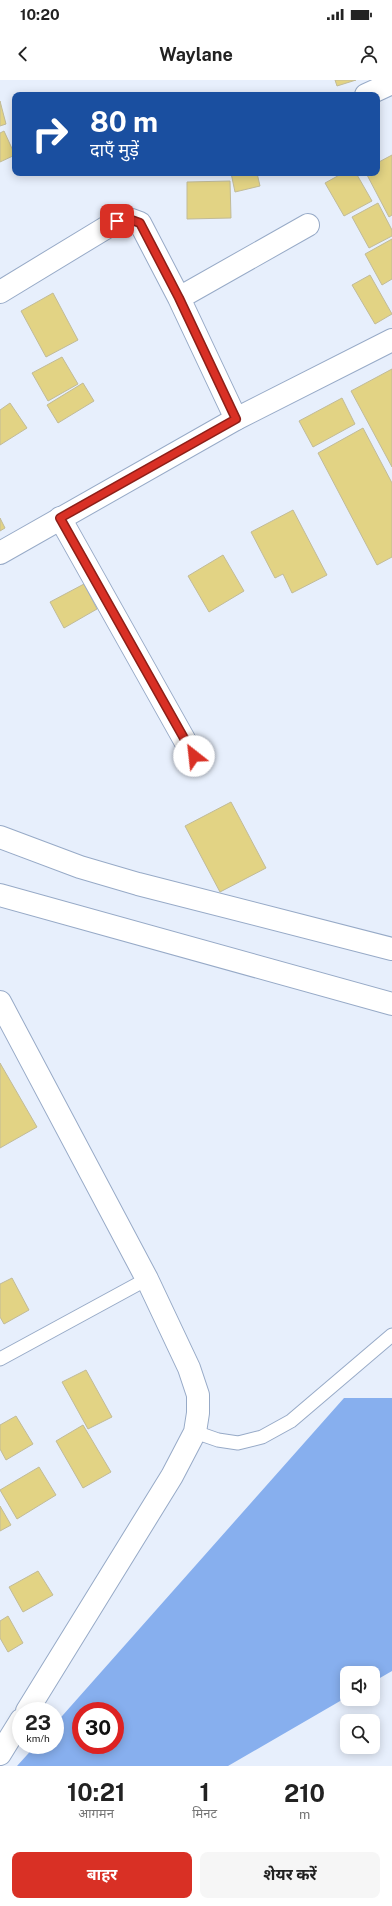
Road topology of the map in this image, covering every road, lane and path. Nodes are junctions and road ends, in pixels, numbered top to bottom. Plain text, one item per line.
1 (392, 83) edge
2 (372, 92) edge
3 (308, 225) dead end
4 (0, 292) edge
5 (179, 298) junction
6 (392, 340) edge
7 (236, 419) junction
8 (60, 518) junction
9 (0, 553) edge
10 (194, 756) dead end
11 (0, 837) edge
12 (0, 895) edge
13 (392, 949) edge
14 (0, 1002) edge
15 (392, 1004) edge
16 (147, 1280) junction
17 (392, 1335) edge
18 (0, 1359) edge
19 (195, 1432) junction
20 (33, 1702) edge
21 (12, 1735) edge
22 (0, 1754) edge

1 - 2 street
3 - 5 street
4 - 5 street
5 - 7 street
6 - 7 street
7 - 8 street
8 - 9 street
8 - 10 street
11 - 13 street
12 - 15 street
14 - 16 street
16 - 18 lane
16 - 19 street
17 - 19 lane
19 - 20 street
21 - 22 street

